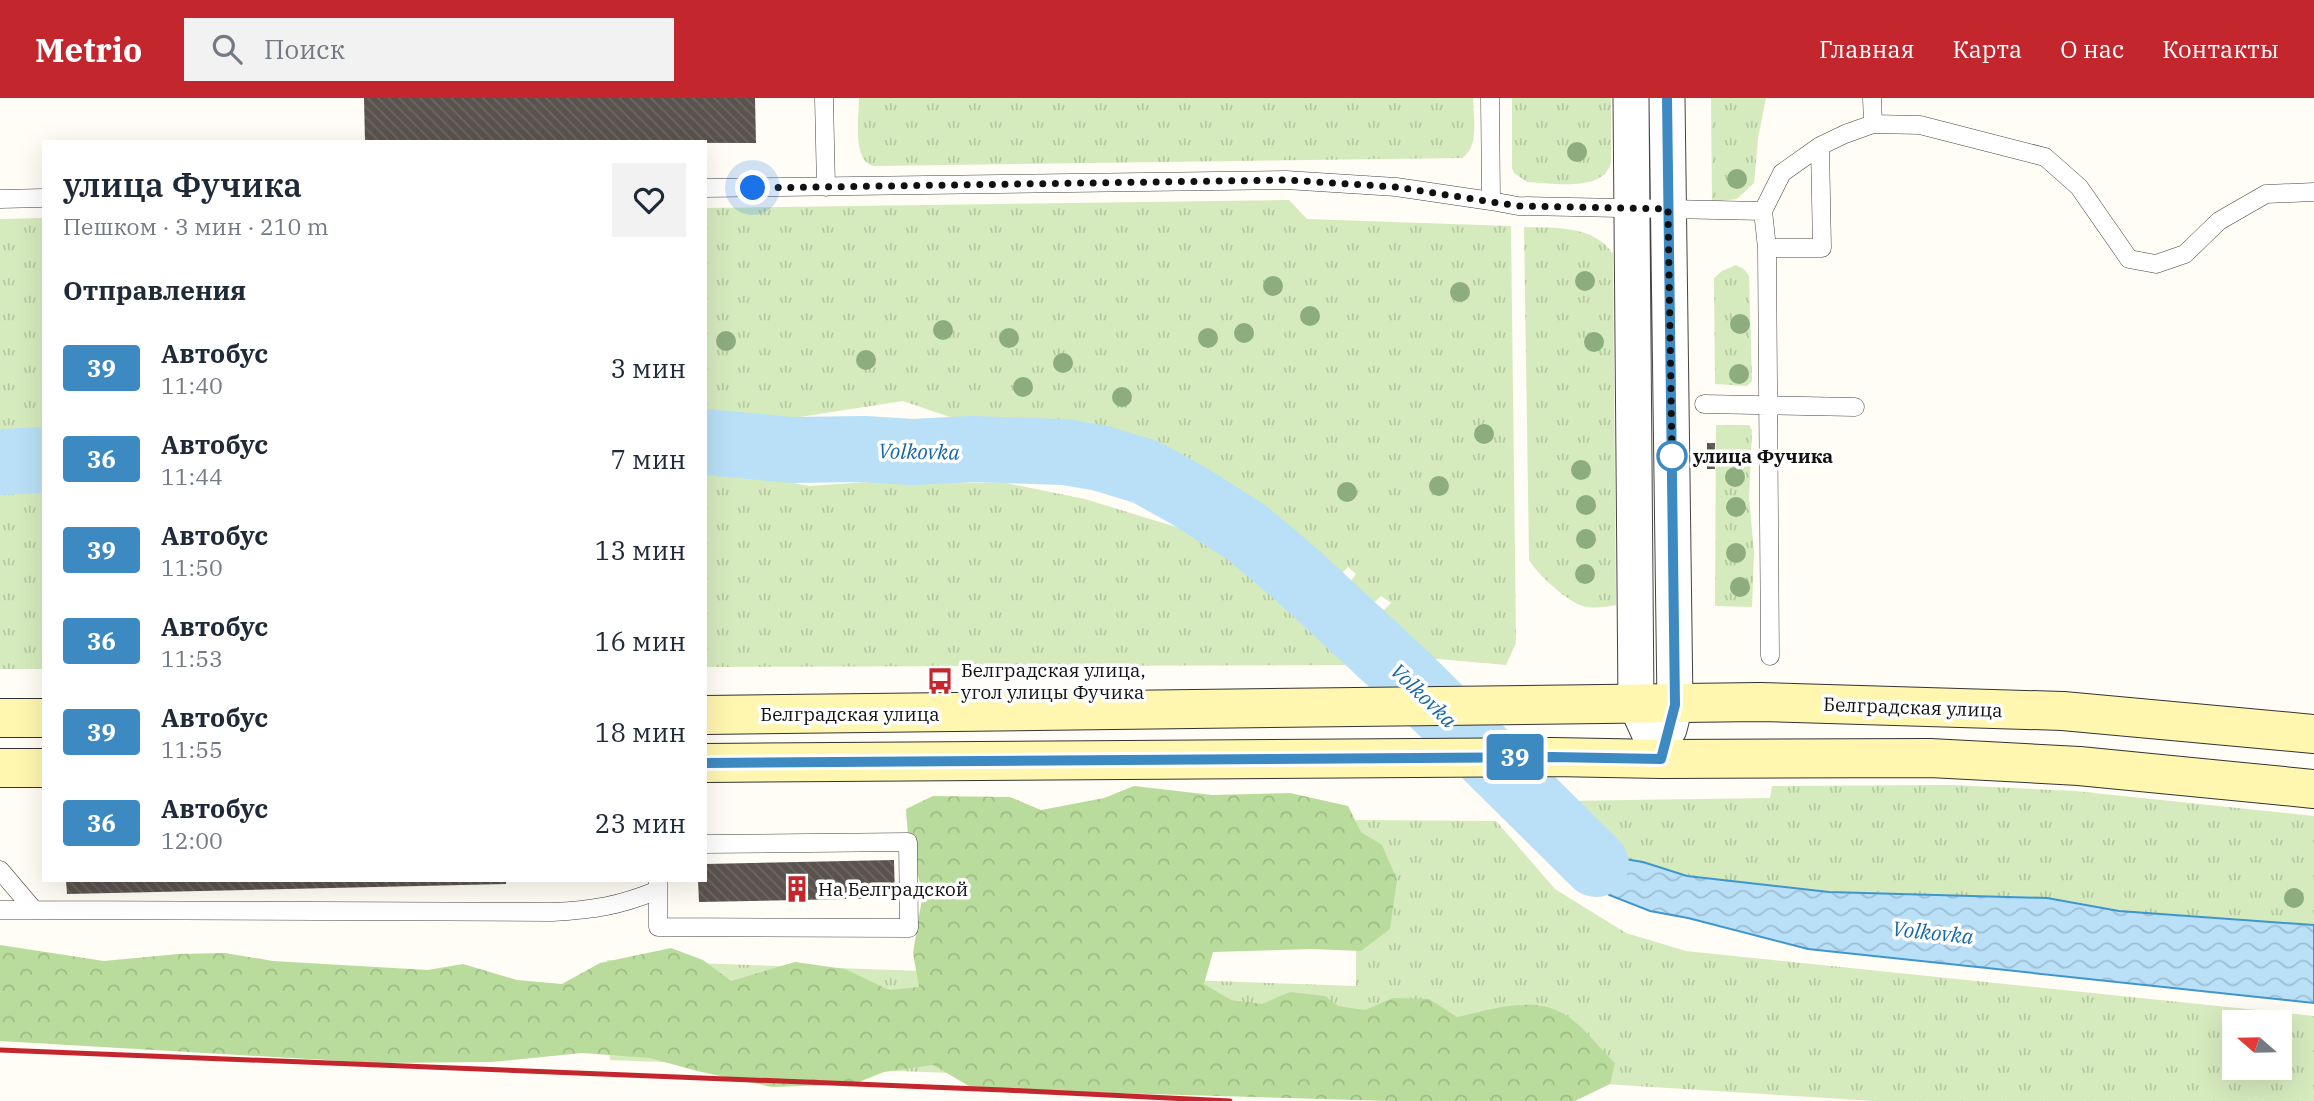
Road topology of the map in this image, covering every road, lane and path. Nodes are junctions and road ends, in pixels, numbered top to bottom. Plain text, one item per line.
1 (824, 98) edge
2 (1490, 98) edge
3 (1632, 98) edge
4 (1667, 98) edge
5 (1872, 98) edge
6 (1873, 124) junction
7 (1820, 146) junction
8 (825, 187) junction
9 (707, 188) edge
10 (2314, 192) edge
11 (42, 198) edge
12 (0, 199) edge
13 (1491, 201) junction
14 (1632, 209) junction
15 (1668, 209) junction
16 (1763, 211) junction
17 (1767, 248) junction
18 (1704, 404) dead end
19 (1769, 405) junction
20 (1855, 407) dead end
21 (1770, 656) dead end
22 (1636, 704) junction
23 (1675, 705) junction
24 (707, 715) edge
25 (0, 718) edge
26 (42, 718) edge
27 (2314, 734) edge
28 (1661, 759) junction
29 (707, 763) edge
30 (0, 768) edge
31 (42, 768) edge
32 (2314, 789) edge
33 (707, 844) edge
34 (0, 870) edge
35 (658, 885) edge
36 (0, 910) edge
37 (34, 910) junction

1 - 8 lane
2 - 13 lane
3 - 14 street
4 - 15 street
5 - 6 lane
6 - 7 lane
6 - 10 lane
7 - 16 lane
7 - 17 lane
8 - 9 lane
8 - 13 lane
11 - 12 lane
13 - 14 lane
14 - 15 lane
14 - 22 street
15 - 16 lane
15 - 23 street
16 - 17 lane
17 - 19 lane
18 - 19 lane
19 - 20 lane
19 - 21 lane
22 - 23 street, Белградская улица
22 - 24 street, Белградская улица
22 - 28 street
23 - 27 street, Белградская улица
23 - 28 street
25 - 26 street
28 - 29 street
28 - 32 street
30 - 31 street
33 - 35 lane
34 - 37 lane
35 - 37 lane
36 - 37 lane

